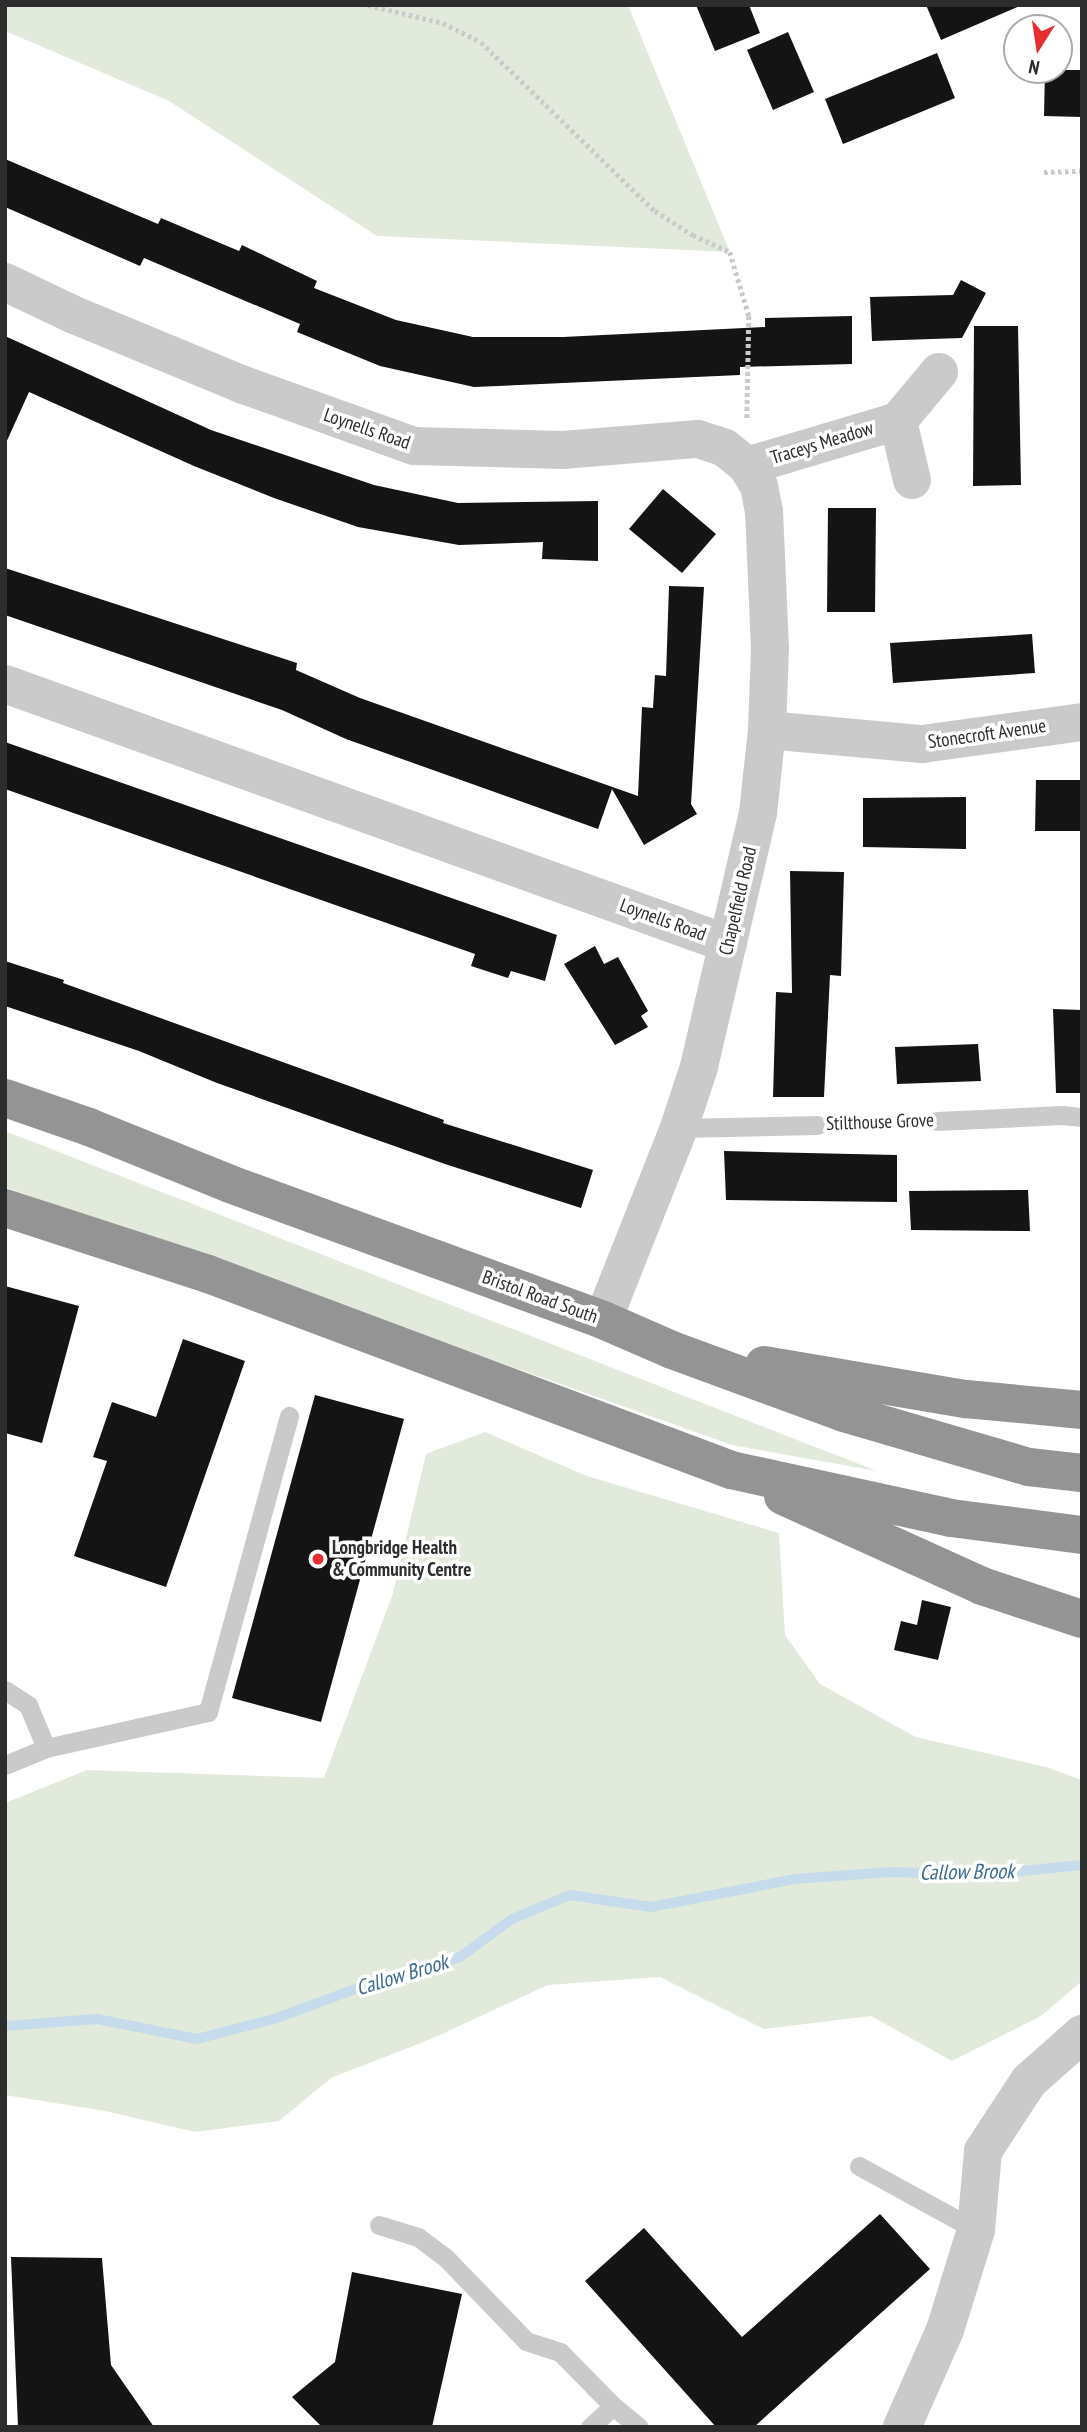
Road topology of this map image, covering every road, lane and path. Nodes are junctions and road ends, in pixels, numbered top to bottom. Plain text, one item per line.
1 (368, 5) edge
2 (1082, 171) edge
3 (1044, 172) dead end
4 (5, 282) edge
5 (939, 372) dead end
6 (898, 421) junction
7 (747, 466) junction
8 (912, 480) dead end
9 (5, 684) edge
10 (1082, 722) edge
11 (766, 730) junction
12 (729, 944) junction
13 (5, 1098) edge
14 (1082, 1118) edge
15 (937, 1121) joint
16 (817, 1125) joint
17 (679, 1128) junction
18 (5, 1208) edge
19 (603, 1320) junction
20 (672, 1350) junction
21 (1082, 1410) edge
22 (289, 1416) dead end
23 (731, 1470) junction
24 (1082, 1473) edge
25 (1082, 1535) edge
26 (1082, 1619) edge
27 (5, 1690) edge
28 (46, 1748) junction
29 (5, 1765) edge
30 (1082, 2034) edge
31 (859, 2166) dead end
32 (379, 2225) dead end
33 (976, 2230) junction
34 (613, 2406) junction
35 (590, 2427) edge
36 (639, 2427) edge
37 (902, 2427) edge

1 - 7 path
2 - 3 path
4 - 7 street, Loynells Road
5 - 6 street, Traceys Meadow
6 - 7 street, Traceys Meadow
6 - 8 street, Traceys Meadow
7 - 11 street, Chapelfield Road
9 - 12 street, Loynells Road
10 - 11 street, Stonecroft Avenue
11 - 12 street, Chapelfield Road
12 - 17 street, Chapelfield Road
13 - 19 highway, Bristol Road South
14 - 15 lane, Stilthouse Grove
15 - 16 path, Stilthouse Grove
16 - 17 lane, Stilthouse Grove
17 - 19 street, Chapelfield Road
18 - 23 highway
19 - 20 highway, Bristol Road South
20 - 21 highway
20 - 24 highway, Bristol Road South
22 - 28 lane
23 - 25 highway
23 - 26 highway
27 - 28 lane
28 - 29 lane
30 - 33 street
31 - 33 lane
32 - 34 lane
33 - 37 street
34 - 35 lane
34 - 36 lane

